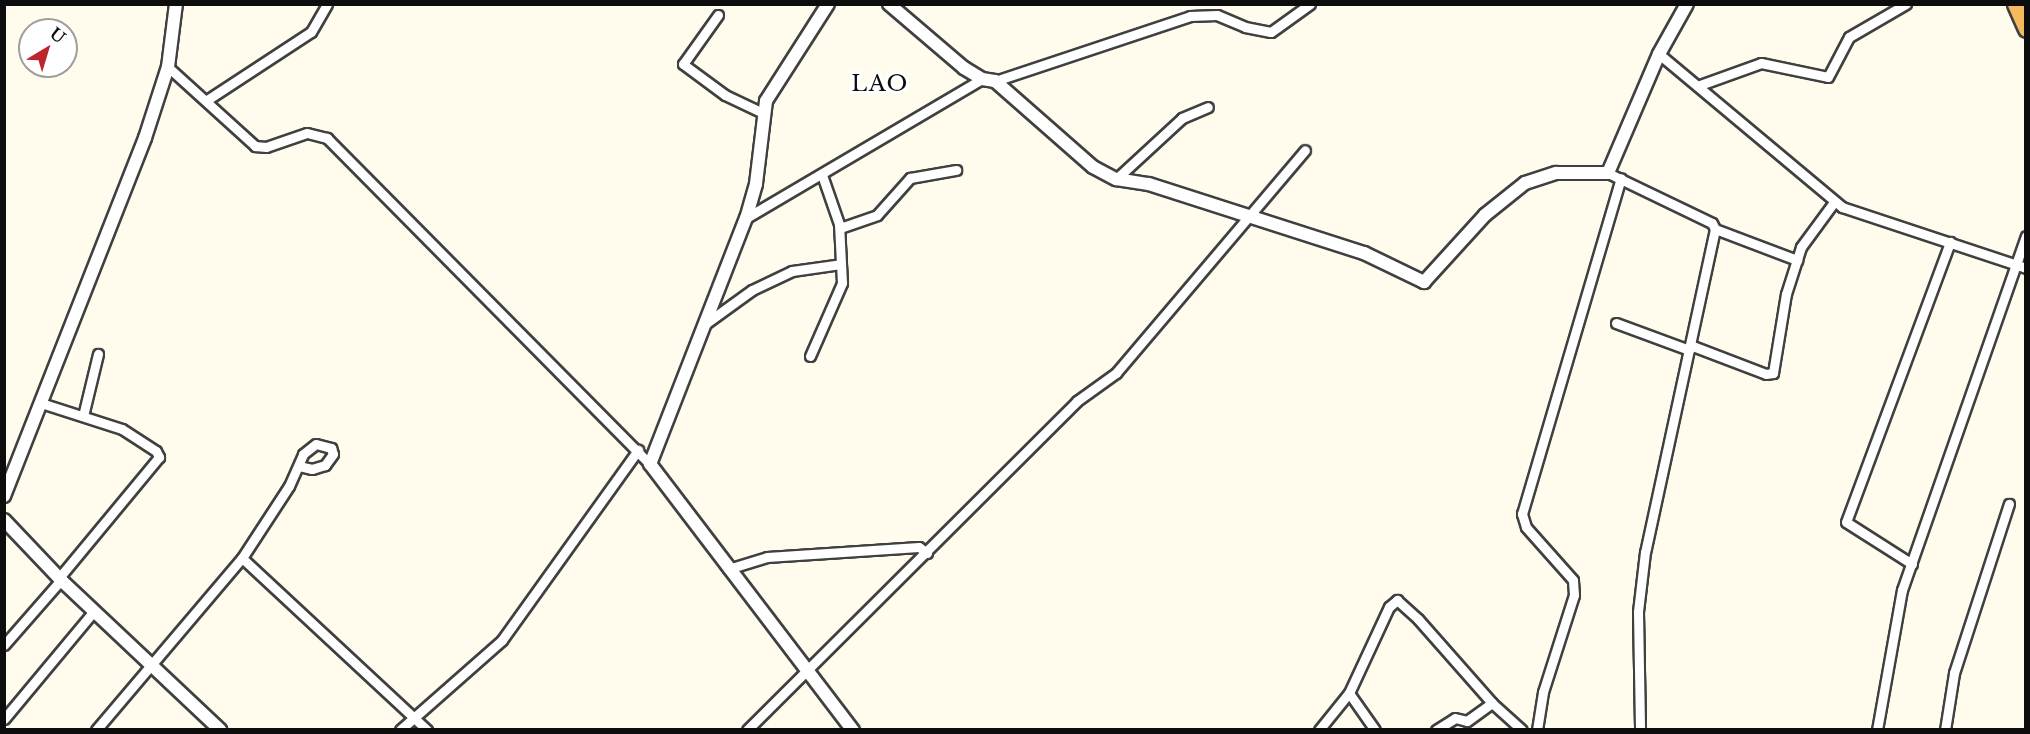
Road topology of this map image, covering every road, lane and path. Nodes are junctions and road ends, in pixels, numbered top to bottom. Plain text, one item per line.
1 (176, 4) edge
2 (327, 4) edge
3 (828, 4) edge
4 (1310, 4) edge
5 (1687, 4) edge
6 (1906, 4) edge
7 (2015, 4) edge
8 (894, 6) edge
9 (718, 15) dead end
10 (2025, 29) edge
11 (1659, 54) junction
12 (168, 67) junction
13 (988, 80) junction
14 (1700, 85) junction
15 (207, 100) junction
16 (1208, 107) dead end
17 (763, 113) junction
18 (1305, 150) dead end
19 (956, 170) dead end
20 (1608, 173) junction
21 (822, 176) junction
22 (1116, 178) junction
23 (1621, 178) junction
24 (1834, 202) junction
25 (1248, 216) junction
26 (746, 218) junction
27 (840, 228) junction
28 (1714, 228) junction
29 (2025, 236) edge
30 (1950, 242) junction
31 (1797, 260) junction
32 (841, 264) junction
33 (2015, 264) junction
34 (2025, 268) edge
35 (1616, 323) dead end
36 (704, 326) junction
37 (1690, 348) junction
38 (98, 354) dead end
39 (810, 356) dead end
40 (41, 403) junction
41 (83, 416) junction
42 (638, 450) junction
43 (650, 464) junction
44 (299, 466) dead end
45 (4, 496) edge
46 (2009, 504) dead end
47 (4, 520) edge
48 (927, 553) junction
49 (242, 558) junction
50 (1912, 564) junction
51 (728, 569) junction
52 (60, 579) junction
53 (94, 611) junction
54 (4, 645) edge
55 (153, 664) junction
56 (807, 673) junction
57 (1349, 693) junction
58 (1492, 703) junction
59 (413, 716) junction
60 (4, 718) edge
61 (96, 729) edge
62 (220, 729) edge
63 (400, 729) edge
64 (427, 729) edge
65 (747, 729) edge
66 (852, 729) edge
67 (1319, 729) edge
68 (1375, 729) edge
69 (1436, 729) edge
70 (1522, 729) edge
71 (1537, 729) edge
72 (1640, 729) edge
73 (1877, 729) edge
74 (1945, 729) edge

1 - 12 street
2 - 15 street
3 - 17 street
4 - 13 street
5 - 11 street
6 - 14 street
7 - 10 highway
8 - 13 street
9 - 17 street
11 - 14 street
11 - 20 street
12 - 15 street
12 - 40 street
13 - 21 street
13 - 22 street
14 - 24 street
15 - 42 street
16 - 22 street
17 - 26 street
18 - 25 street
19 - 27 street
20 - 23 street
20 - 25 street
21 - 26 street
21 - 27 street
22 - 25 street
23 - 28 street
23 - 71 street
24 - 30 street
24 - 31 street
25 - 48 street
26 - 36 street
27 - 32 street
28 - 31 street
28 - 37 street
29 - 33 street
30 - 33 street
30 - 50 street
31 - 37 street
32 - 36 street
32 - 39 street
33 - 34 street
33 - 50 street
35 - 37 street
36 - 43 street
37 - 72 street
38 - 41 street
40 - 41 street
40 - 45 street
41 - 52 street
42 - 43 street
42 - 59 street
43 - 51 street
44 - 49 street
46 - 74 street
47 - 52 street
48 - 51 street
48 - 56 street
49 - 55 street
49 - 59 street
50 - 73 street
51 - 56 street
52 - 53 street
52 - 54 street
53 - 55 street
53 - 60 street
55 - 61 street
55 - 62 street
56 - 65 street
56 - 66 street
57 - 58 street
57 - 67 street
57 - 68 street
58 - 69 street
58 - 70 street
59 - 63 street
59 - 64 street

